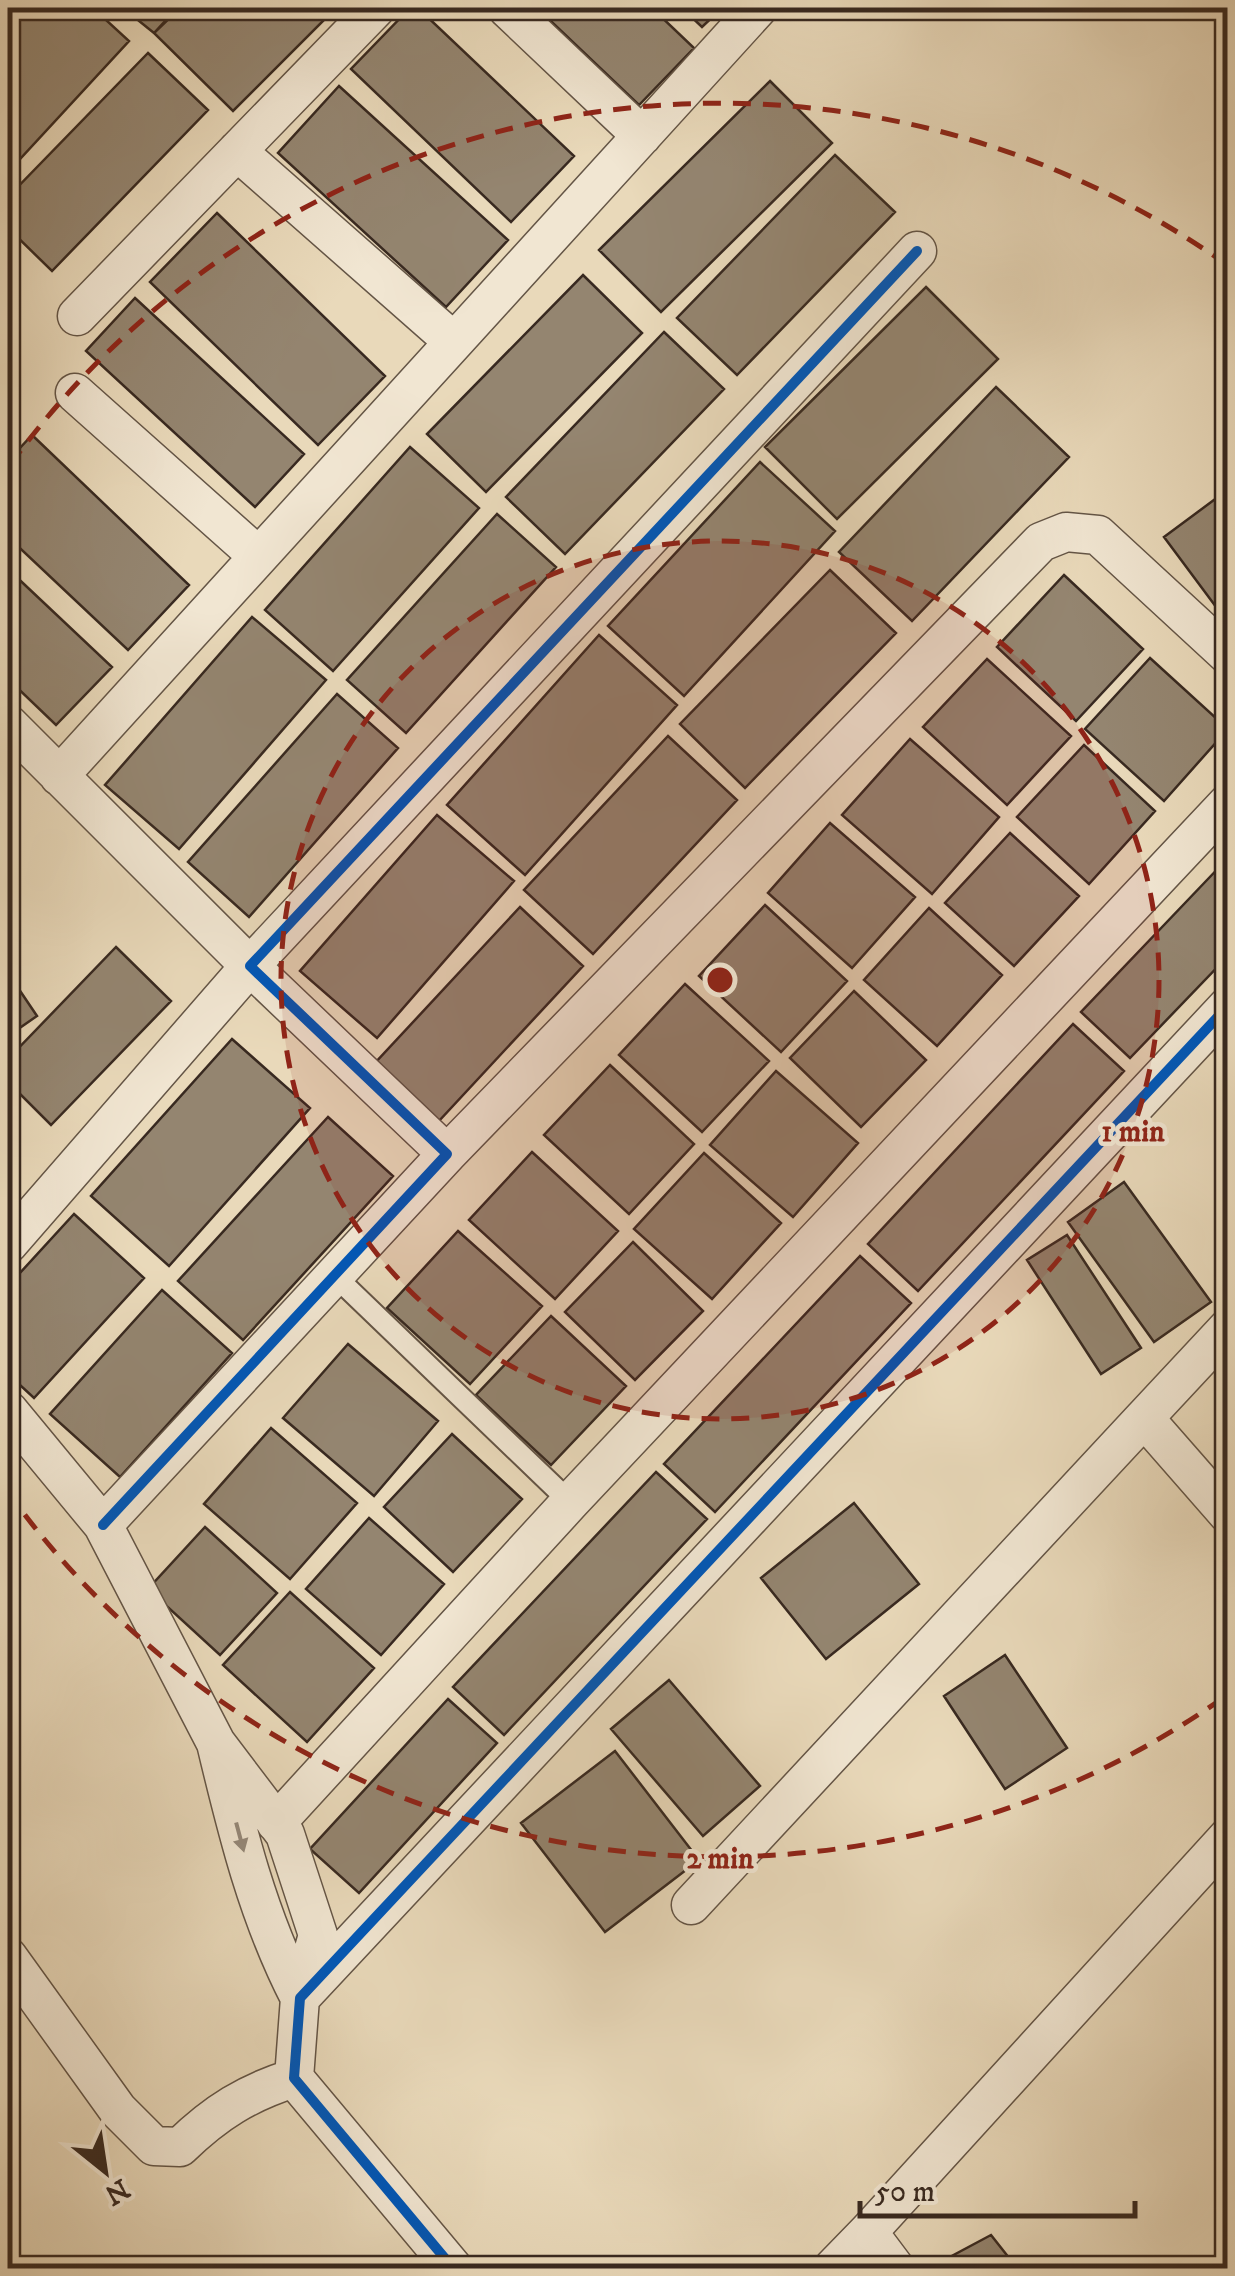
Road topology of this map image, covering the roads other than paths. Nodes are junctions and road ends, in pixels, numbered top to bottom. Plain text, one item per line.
1 (376, 8) edge
2 (507, 8) edge
3 (758, 8) edge
4 (642, 136) junction
5 (237, 151) junction
6 (917, 251) dead end
7 (78, 316) dead end
8 (454, 342) junction
9 (75, 394) dead end
10 (258, 556) junction
11 (1228, 654) edge
12 (8, 724) edge
13 (59, 776) junction
14 (1228, 803) edge
15 (250, 966) junction
16 (1228, 1006) edge
17 (448, 1154) junction
18 (8, 1244) edge
19 (336, 1276) junction
20 (1228, 1328) edge
21 (8, 1410) edge
22 (1144, 1418) junction
23 (570, 1502) junction
24 (1228, 1514) edge
25 (103, 1524) junction
26 (216, 1743) junction
27 (276, 1823) junction
28 (1228, 1836) edge
29 (691, 1905) dead end
30 (8, 1957) edge
31 (300, 1998) junction
32 (294, 2078) junction
33 (868, 2232) junction
34 (453, 2268) edge
35 (834, 2268) edge
36 (895, 2268) edge

1 - 5 street
2 - 4 street
3 - 4 street
4 - 8 street
5 - 7 street
5 - 8 street
6 - 15 street
8 - 10 street
9 - 10 street
10 - 13 street
11 - 17 street
12 - 13 street
13 - 15 street
14 - 23 street
15 - 17 street
15 - 18 street
16 - 31 street
17 - 19 street
19 - 23 lane
19 - 25 street
20 - 22 street
21 - 25 street
22 - 24 street
22 - 29 street
23 - 27 street
25 - 26 street
26 - 27 street
26 -> 31 street
27 - 31 street
28 - 33 street
30 - 32 street
31 - 32 street
32 - 34 street
33 - 35 street
33 - 36 street

